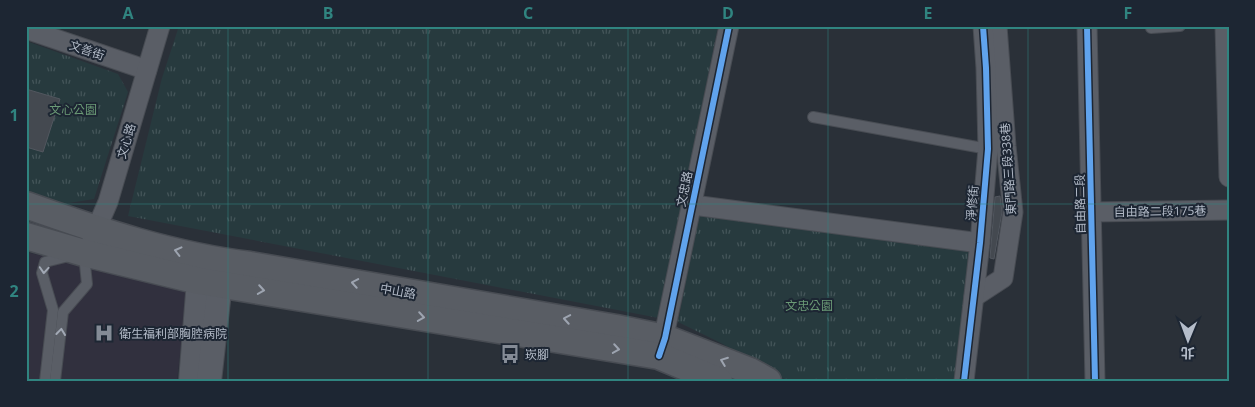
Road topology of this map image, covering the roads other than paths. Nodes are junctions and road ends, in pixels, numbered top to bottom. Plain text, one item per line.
1 (160, 26) edge
2 (729, 26) edge
3 (982, 26) edge
4 (997, 26) edge
5 (1087, 26) edge
6 (1180, 26) edge
7 (1225, 26) edge
8 (1151, 28) dead end
9 (26, 29) edge
10 (147, 70) junction
11 (813, 117) dead end
12 (988, 149) junction
13 (1229, 177) edge
14 (26, 205) edge
15 (692, 205) junction
16 (1229, 210) edge
17 (1092, 212) junction
18 (97, 229) junction
19 (26, 236) edge
20 (980, 243) junction
21 (84, 253) junction
22 (212, 275) junction
23 (974, 297) junction
24 (662, 347) junction
25 (688, 375) edge
26 (200, 380) edge
27 (45, 381) edge
28 (55, 381) edge
29 (719, 381) edge
30 (768, 381) edge
31 (964, 381) edge
32 (1094, 381) edge

1 - 10 street, 文心路
2 - 15 street, 文忠路
3 - 12 street, 淨修街
4 - 23 street, 東門路三段338巷
5 - 17 street, 自由路二段
6 - 8 lane
7 - 13 street
9 - 10 street, 文善街
10 - 18 street, 文心路
11 - 12 lane
12 - 20 street, 淨修街
14 - 18 main road, 中山路
15 - 20 street
15 - 24 street, 文忠路
16 - 17 street, 自由路二段175巷
17 - 32 street, 自由路二段
18 - 21 street, 文心路
22 -> 18 main road, 中山路
19 - 21 main road, 中山路
20 - 23 street, 淨修街
21 - 22 main road, 中山路
21 -> 27 lane
28 -> 21 lane
22 - 24 main road, 中山路
22 - 26 street
23 - 31 street, 淨修街
24 - 25 main road, 中山路
30 -> 24 main road, 中山路
25 - 29 main road, 中山路

